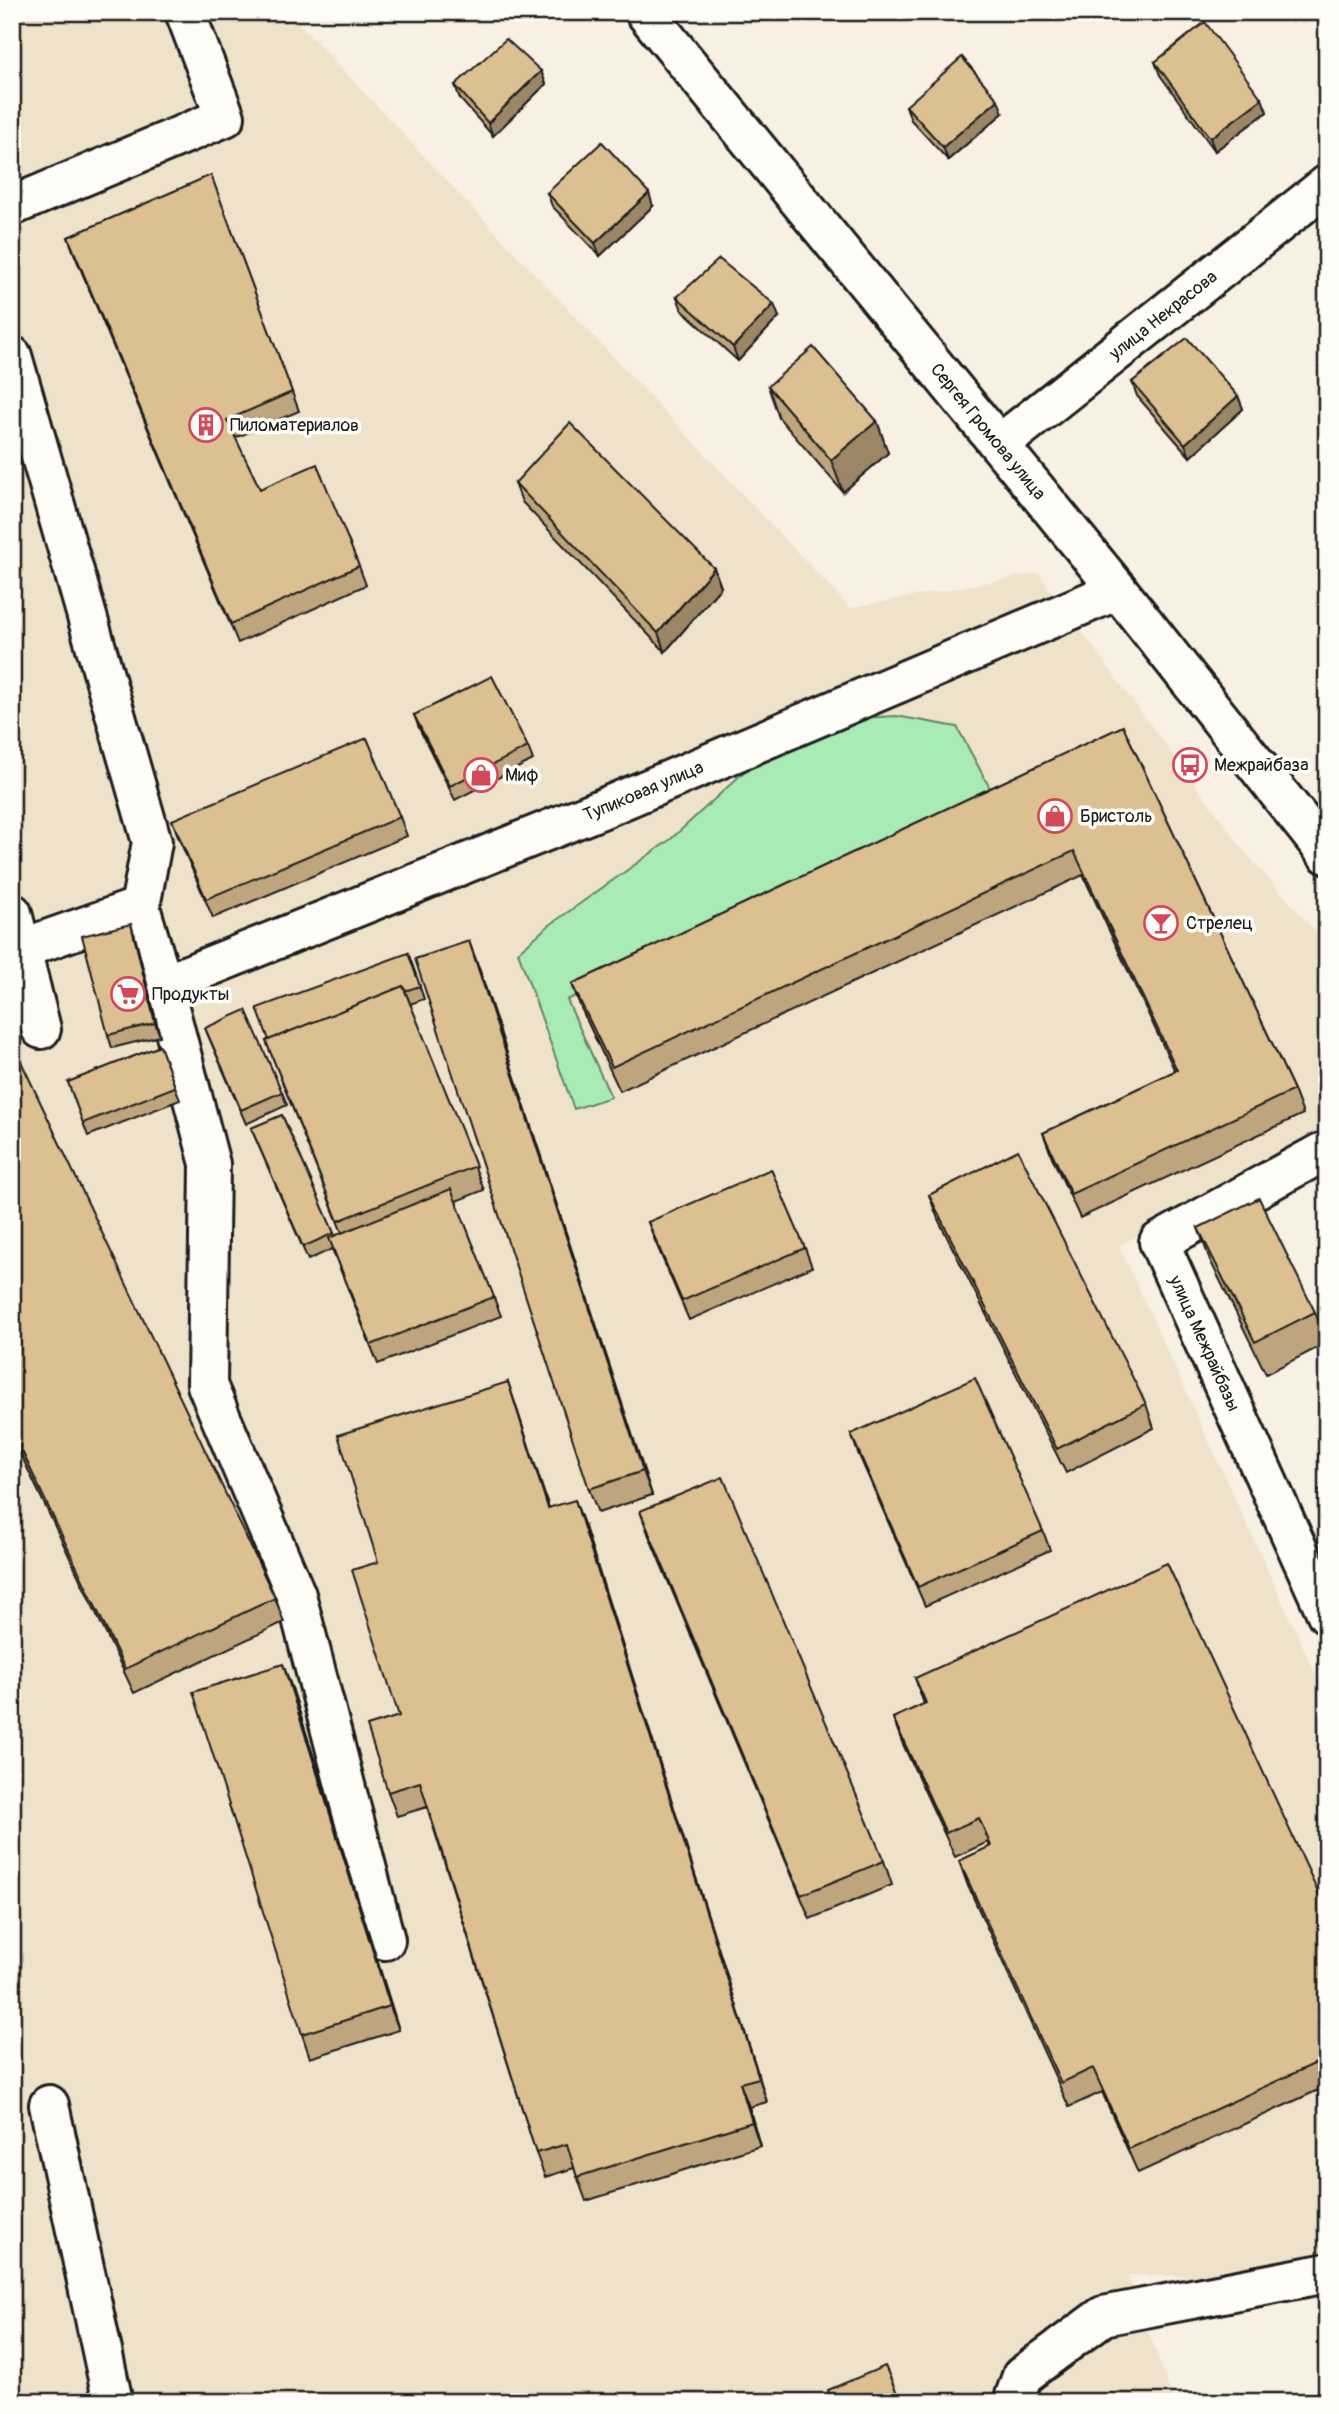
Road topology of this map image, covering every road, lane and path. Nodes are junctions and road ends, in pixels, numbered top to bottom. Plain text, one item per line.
1 (185, 12) edge
2 (645, 12) edge
3 (1327, 185) edge
4 (12, 206) edge
5 (12, 356) edge
6 (1000, 444) junction
7 (1118, 590) junction
8 (1327, 854) edge
9 (140, 907) junction
10 (17, 931) edge
11 (163, 985) junction
12 (41, 1029) dead end
13 (1321, 1153) dead end
14 (1327, 1614) edge
15 (385, 1940) dead end
16 (49, 2105) dead end
17 (1327, 2273) edge
18 (113, 2402) edge
19 (1013, 2402) edge

1 - 4 street
2 - 6 street, Сергея Громова улица
3 - 6 street, улица Некрасова
5 - 9 street
6 - 7 street, Сергея Громова улица
7 - 8 street, Сергея Громова улица
7 - 11 street, Тупиковая улица
9 - 10 street
9 - 11 street
10 - 12 street
11 - 15 street
13 - 14 street, улица Межрайбазы
16 - 18 street
17 - 19 street

